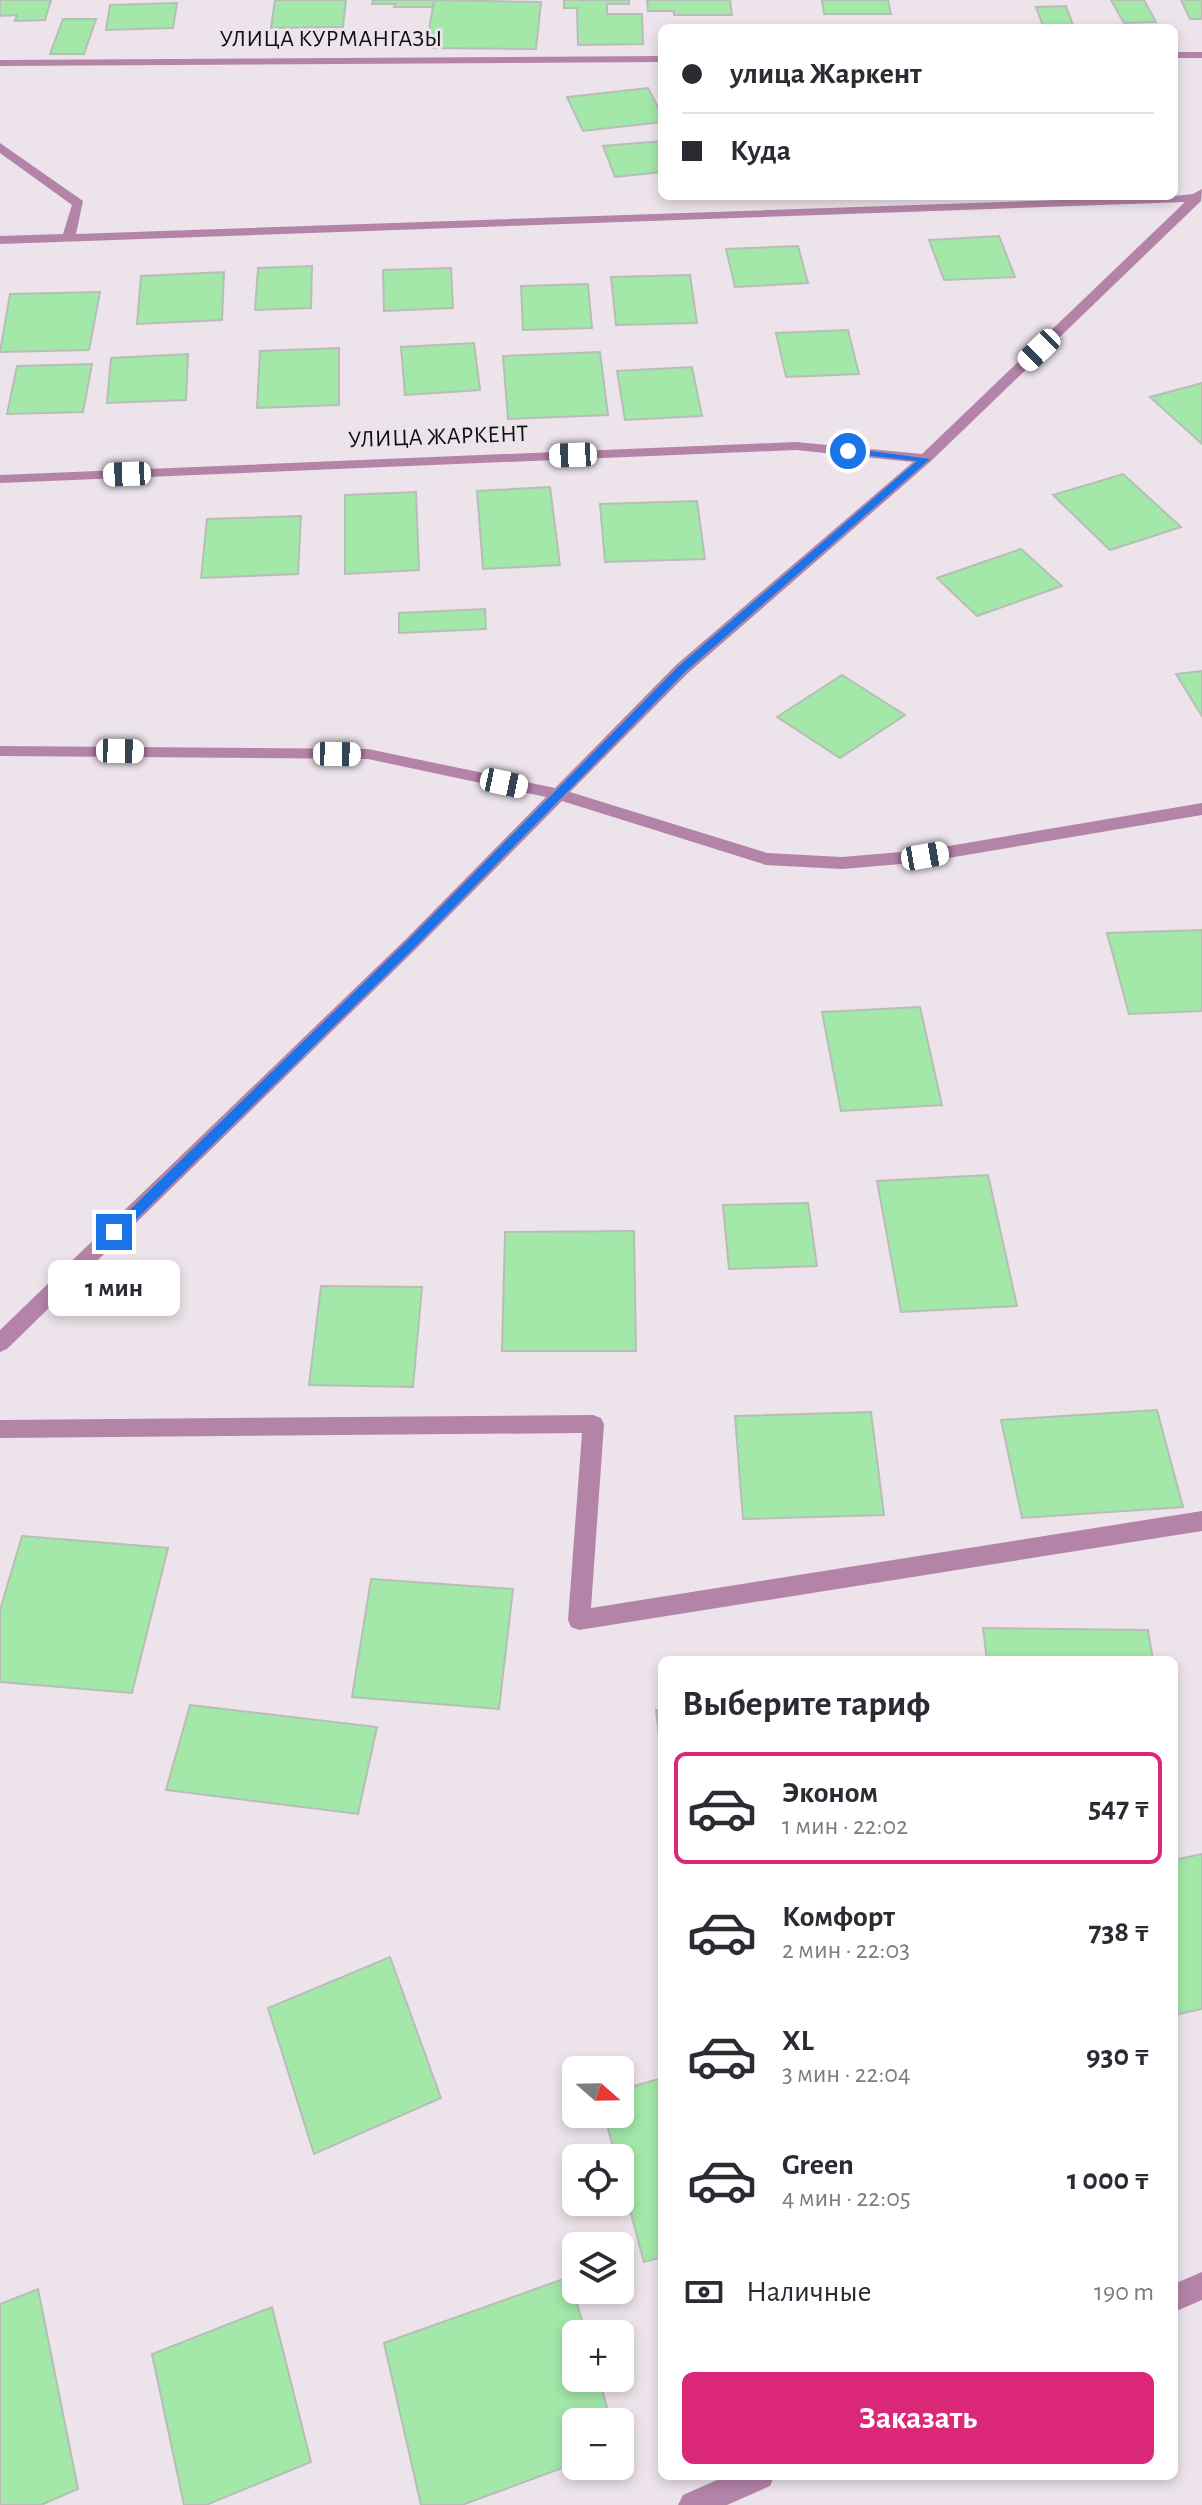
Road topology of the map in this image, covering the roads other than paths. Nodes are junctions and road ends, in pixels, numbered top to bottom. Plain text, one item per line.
1 (1178, 55) edge
2 (1202, 55) edge
3 (658, 59) edge
4 (0, 63) edge
5 (0, 147) edge
6 (1199, 196) edge
7 (1178, 197) edge
8 (1091, 200) edge
9 (68, 238) junction
10 (0, 240) edge
11 (925, 459) junction
12 (0, 479) edge
13 (0, 751) edge
14 (558, 794) junction
15 (1202, 809) edge
16 (0, 1343) edge
17 (0, 1429) edge
18 (1202, 1521) edge
19 (1202, 2286) edge
20 (1178, 2296) edge
21 (751, 2480) edge
22 (693, 2505) edge

1 - 2 street
3 - 4 street, УЛИЦА КУРМАНГАЗЫ
5 - 9 street
6 - 7 street
6 - 11 street
8 - 9 street
9 - 10 street
11 - 12 street, УЛИЦА ЖАРКЕНТ
11 - 14 street
13 - 14 street
14 - 15 street
14 - 16 street
17 - 18 street
19 - 20 street
21 - 22 street

